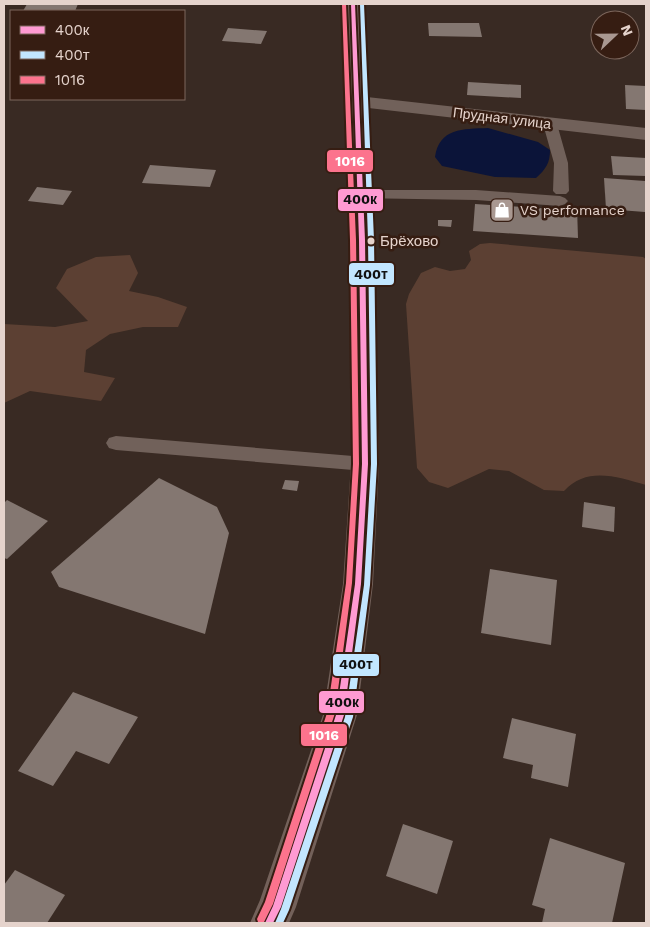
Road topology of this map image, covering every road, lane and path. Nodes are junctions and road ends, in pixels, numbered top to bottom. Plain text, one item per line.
1 (353, 4) edge
2 (358, 102) junction
3 (550, 124) junction
4 (646, 134) edge
5 (361, 195) junction
6 (116, 443) dead end
7 (365, 464) junction
8 (269, 923) edge

1 - 2 main road
2 - 3 street, Прудная улица
2 - 5 main road
3 - 4 street, Прудная улица
3 - 5 lane
5 - 7 main road
6 - 7 lane
7 - 8 main road

